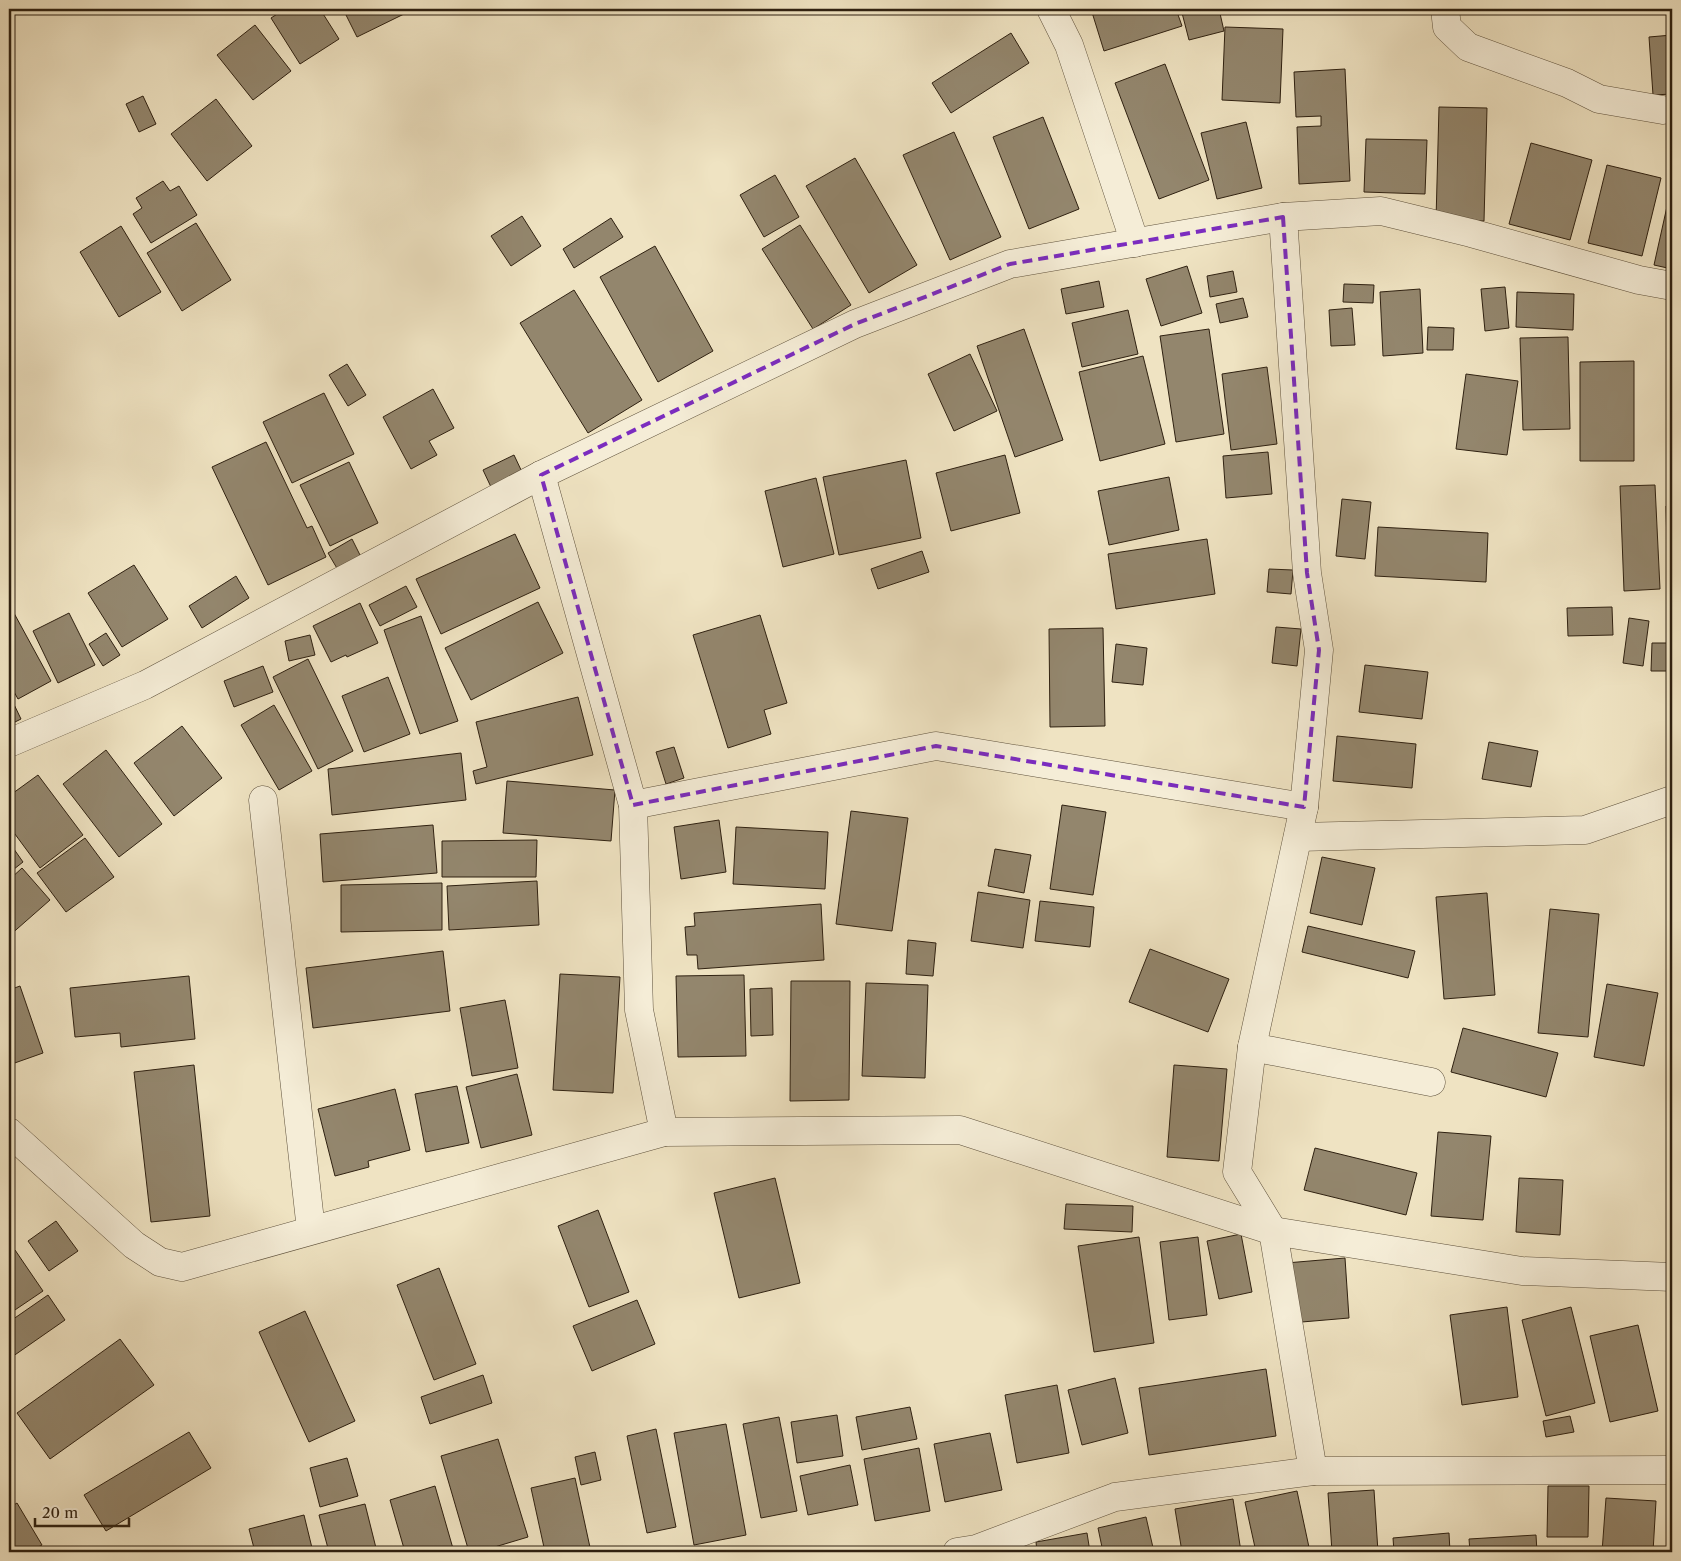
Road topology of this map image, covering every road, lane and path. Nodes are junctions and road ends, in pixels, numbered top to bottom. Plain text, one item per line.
1 (1051, 9) edge
2 (1445, 9) edge
3 (1663, 110) dead end
4 (1283, 217) junction
5 (1135, 243) junction
6 (1672, 286) edge
7 (541, 475) junction
8 (9, 743) edge
9 (263, 800) dead end
10 (1672, 800) edge
11 (633, 806) junction
12 (1304, 807) junction
13 (1298, 837) junction
14 (1252, 1047) junction
15 (1431, 1082) dead end
16 (9, 1132) edge
17 (664, 1132) junction
18 (311, 1230) junction
19 (1273, 1231) junction
20 (1672, 1278) edge
21 (1672, 1470) edge
22 (1313, 1471) junction
23 (957, 1552) edge

1 - 5 street
2 - 3 street
4 - 5 street
4 - 6 street
4 - 12 street
5 - 7 street
7 - 8 street
7 - 11 street
9 - 18 street
10 - 13 street
11 - 12 street
11 - 17 street
12 - 13 street
13 - 14 street
14 - 15 street
14 - 19 street
16 - 18 street
17 - 18 street
17 - 19 street
19 - 20 street
19 - 22 street
21 - 22 street
22 - 23 street

